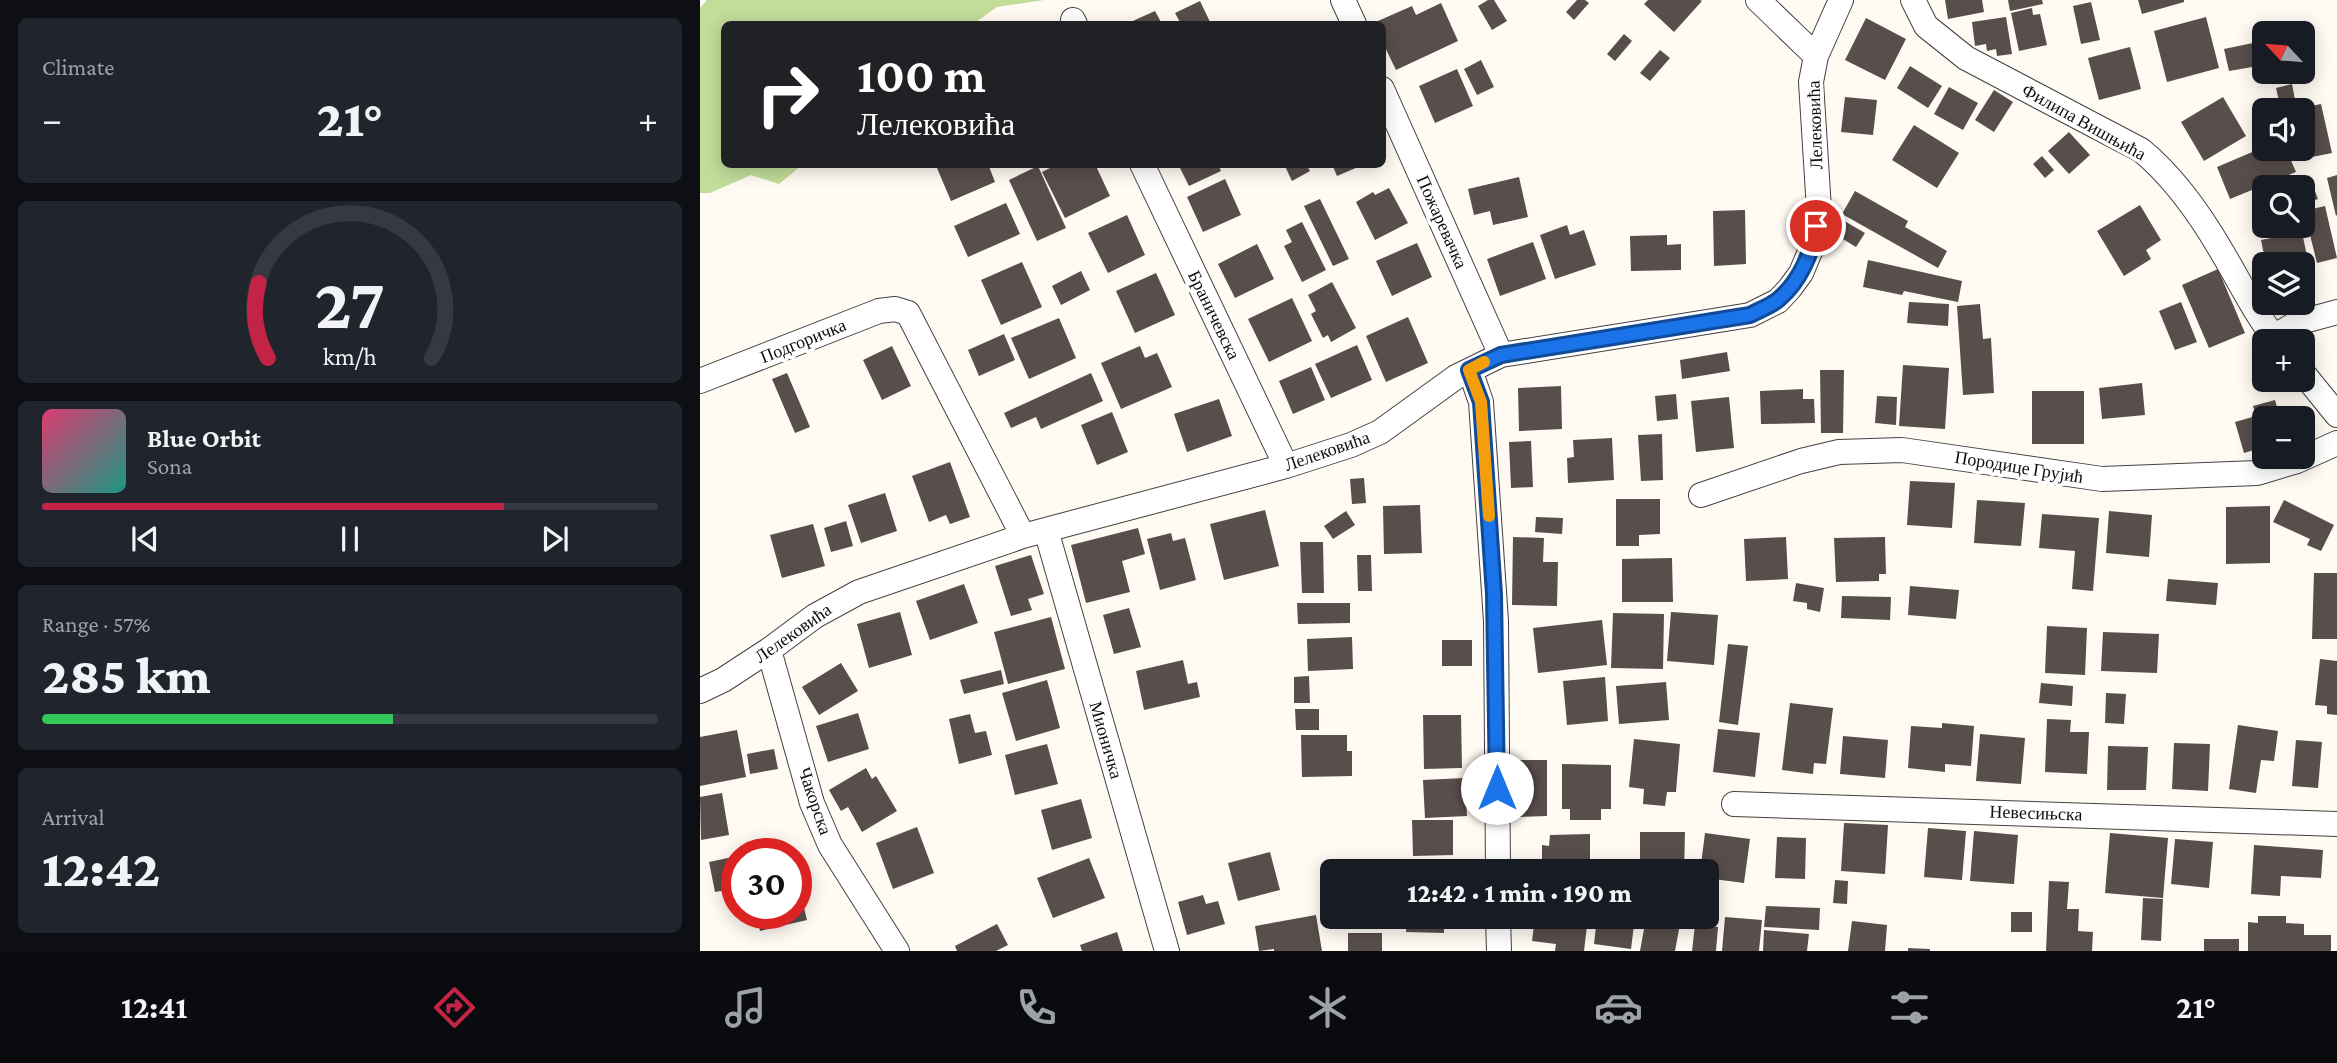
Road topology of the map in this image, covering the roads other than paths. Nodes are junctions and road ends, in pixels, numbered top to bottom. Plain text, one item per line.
1 (1343, 0) edge
2 (1758, 0) edge
3 (1841, 0) edge
4 (1913, 0) edge
5 (1353, 21) edge
6 (1816, 56) junction
7 (1386, 98) edge
8 (1144, 168) edge
9 (2337, 312) edge
10 (908, 313) joint
11 (2268, 329) edge
12 (2289, 329) edge
13 (1501, 355) junction
14 (1469, 370) junction
15 (700, 381) edge
16 (2315, 388) edge
17 (2337, 415) edge
18 (2337, 443) edge
19 (1286, 466) junction
20 (1701, 495) dead end
21 (1035, 533) junction
22 (769, 650) junction
23 (700, 691) edge
24 (1734, 804) dead end
25 (2337, 824) edge
26 (1498, 859) edge
27 (1498, 929) edge
28 (887, 947) edge
29 (1167, 951) edge
30 (1499, 951) edge

1 - 5 street
2 - 6 street
3 - 6 street, Лелековића
4 - 11 street, Филипа Вишњића
6 - 13 street, Лелековића
7 - 13 street, Пожаревачка
8 - 19 street, Браничевска
9 - 12 street
10 - 15 street, Подгоричка
10 - 21 street, Мионичка
13 - 14 street, Лелековића
14 - 19 street, Лелековића
14 - 26 street
16 - 17 street
18 - 20 street, Породице Грујић
19 - 21 street, Лелековића
21 - 22 street, Лелековића
21 - 29 street, Мионичка
22 - 23 street, Лелековића
22 - 28 street, Чакорска
24 - 25 street, Невесињска
27 - 30 street

